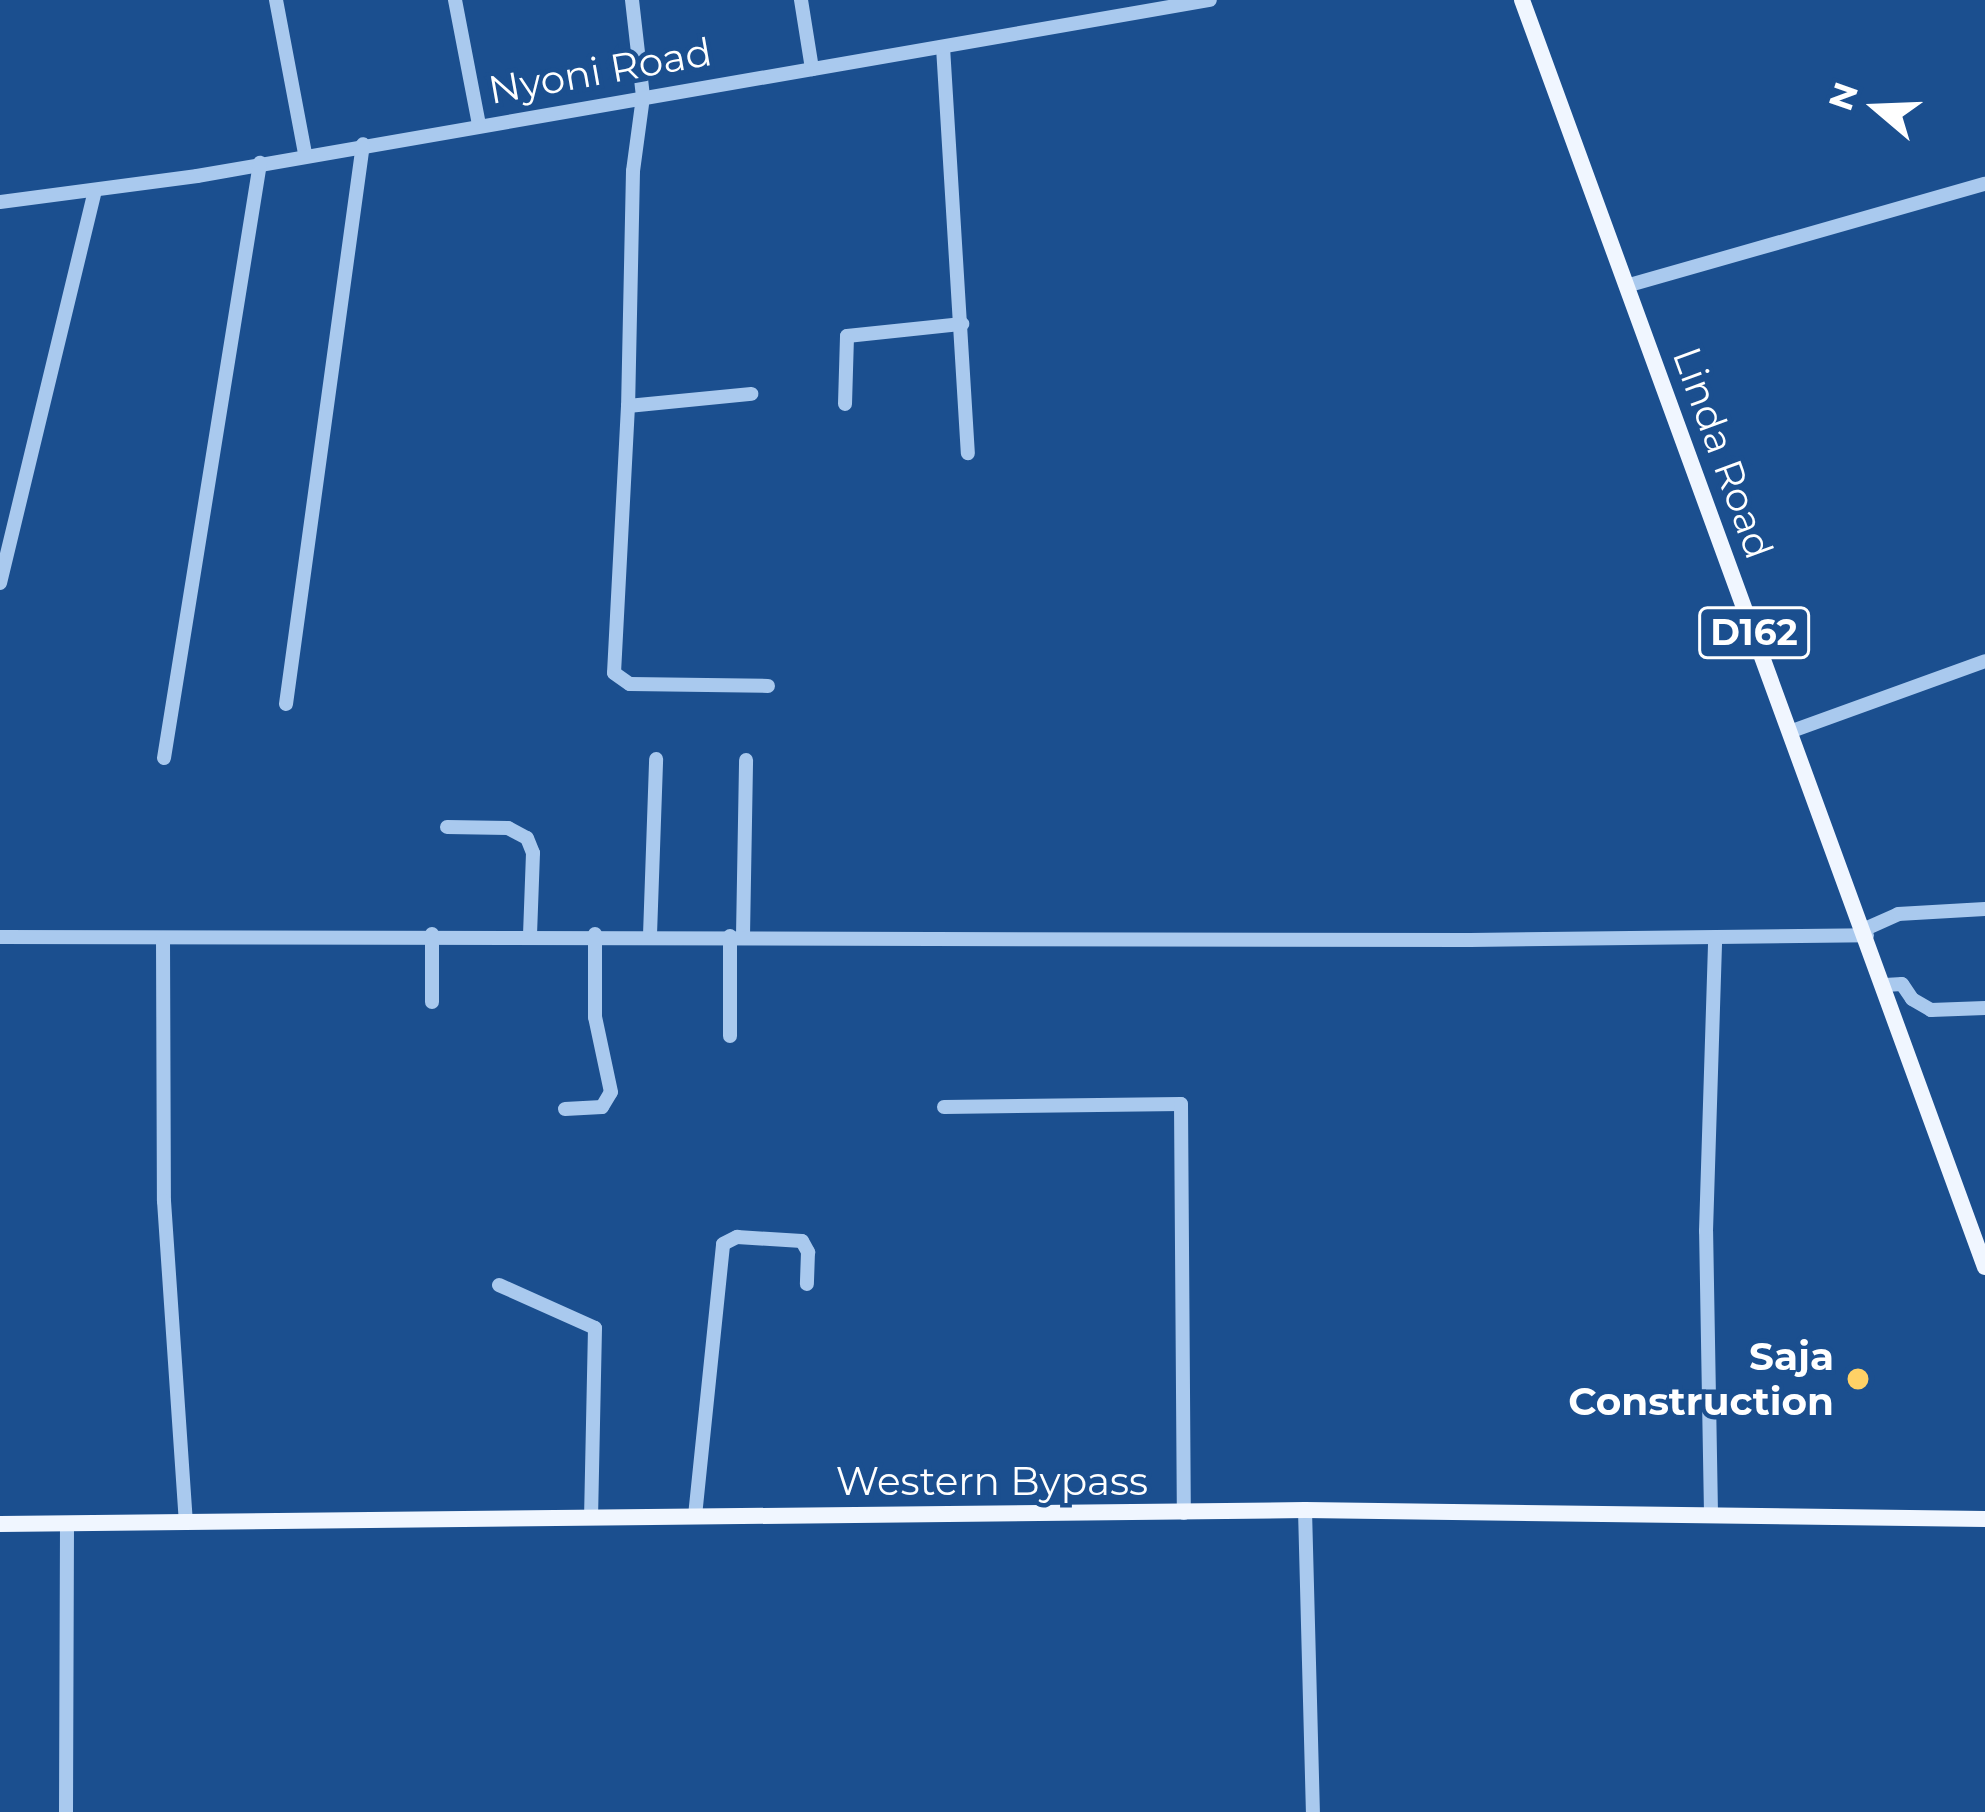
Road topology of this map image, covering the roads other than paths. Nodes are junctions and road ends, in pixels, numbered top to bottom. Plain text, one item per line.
1 (276, 0) edge
2 (455, 0) edge
3 (632, 0) edge
4 (801, 0) edge
5 (1105, 0) edge
6 (1210, 0) edge
7 (1522, 0) edge
8 (1111, 19) junction
9 (944, 47) junction
10 (812, 69) junction
11 (643, 97) junction
12 (478, 124) junction
13 (363, 144) junction
14 (304, 154) junction
15 (260, 163) junction
16 (1985, 184) edge
17 (95, 191) junction
18 (0, 202) edge
19 (1626, 286) junction
20 (962, 325) junction
21 (751, 394) dead end
22 (845, 404) dead end
23 (628, 406) junction
24 (968, 453) dead end
25 (0, 583) edge
26 (1985, 661) edge
27 (768, 686) dead end
28 (286, 704) dead end
29 (1792, 731) junction
30 (164, 758) dead end
31 (656, 759) dead end
32 (746, 760) dead end
33 (447, 827) dead end
34 (1985, 910) edge
35 (1866, 932) junction
36 (432, 934) junction
37 (530, 934) junction
38 (595, 934) junction
39 (650, 935) junction
40 (736, 936) junction
41 (0, 937) edge
42 (163, 938) junction
43 (1715, 938) junction
44 (1885, 985) junction
45 (432, 1002) dead end
46 (1985, 1008) edge
47 (730, 1036) dead end
48 (944, 1107) dead end
49 (565, 1108) dead end
50 (1985, 1267) edge
51 (807, 1284) dead end
52 (499, 1286) dead end
53 (1305, 1510) junction
54 (1184, 1513) junction
55 (1711, 1514) junction
56 (591, 1516) junction
57 (694, 1516) junction
58 (1985, 1519) edge
59 (186, 1521) junction
60 (0, 1524) edge
61 (68, 1524) junction
62 (66, 1812) edge
63 (1313, 1812) edge

1 - 14 street
2 - 12 street
3 - 11 street
4 - 10 street
5 - 8 street
6 - 8 street, Nyoni Road
7 - 19 main road, Linda Road / D162
8 - 9 street, Nyoni Road
9 - 10 street, Nyoni Road
9 - 20 street
10 - 11 street, Nyoni Road
11 - 12 street, Nyoni Road
11 - 23 street
12 - 13 street, Nyoni Road
13 - 14 street, Nyoni Road
13 - 28 street
14 - 15 street, Nyoni Road
15 - 17 street, Nyoni Road
15 - 30 street
16 - 19 street
17 - 18 street, Nyoni Road
17 - 25 street
19 - 29 main road, Linda Road / D162
20 - 22 street
20 - 24 street
21 - 23 street
23 - 27 street
26 - 29 street
29 - 35 main road, Linda Road / D162
31 - 39 street
32 - 40 street
33 - 37 street
34 - 35 street
35 - 43 street
35 - 44 main road, Linda Road / D162
36 - 37 street
36 - 42 street
36 - 45 street
37 - 38 street
38 - 39 street
38 - 49 street
39 - 40 street
40 - 43 street
40 - 47 street
41 - 42 street
42 - 59 street
43 - 55 street
44 - 46 street
44 - 50 main road, Linda Road / D162
48 - 54 street
51 - 57 street
52 - 56 street
53 - 54 main road, Western Bypass
53 - 55 main road, Western Bypass
53 - 63 street
54 - 57 main road, Western Bypass
55 - 58 main road, Western Bypass
56 - 57 main road, Western Bypass
56 - 59 main road, Western Bypass
59 - 61 main road, Western Bypass
60 - 61 main road, Western Bypass
61 - 62 street

